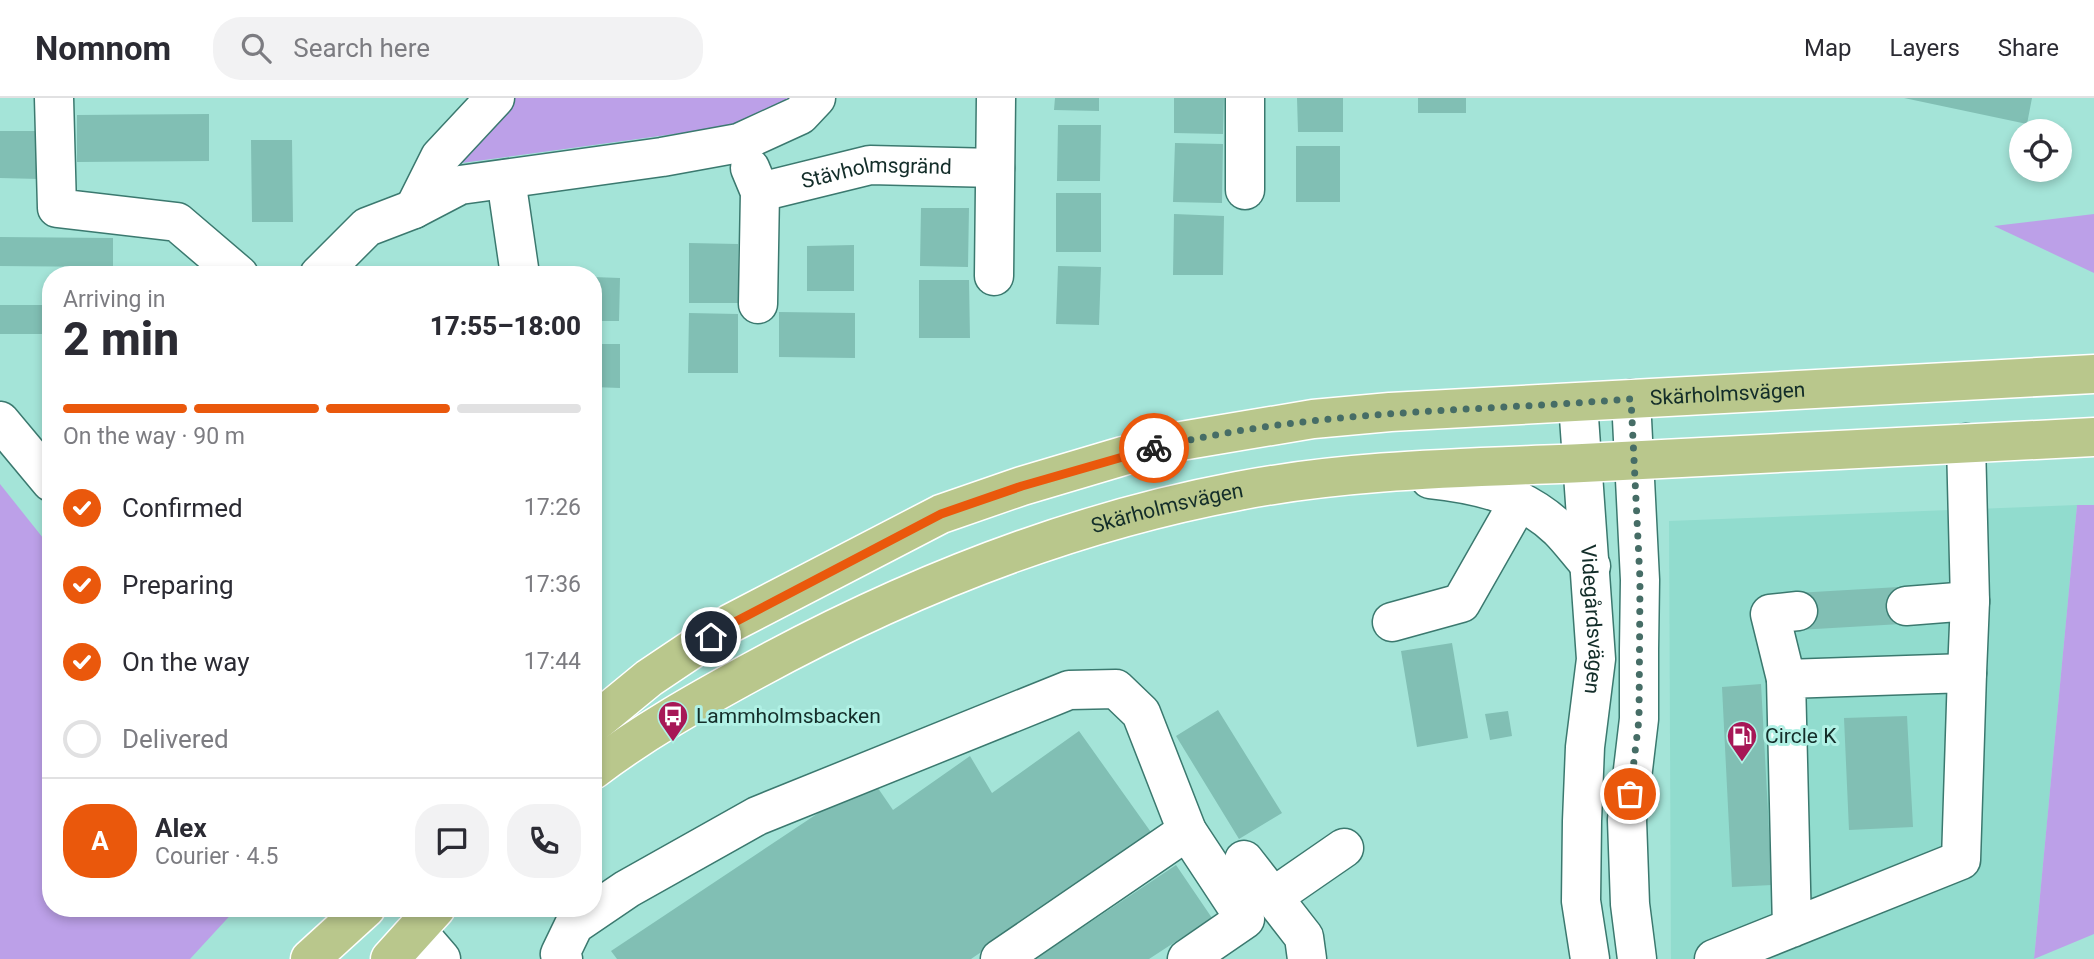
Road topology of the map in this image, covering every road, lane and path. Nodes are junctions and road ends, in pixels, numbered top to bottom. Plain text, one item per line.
1 (54, 98) edge
2 (495, 98) edge
3 (816, 98) edge
4 (996, 98) edge
5 (1245, 98) edge
6 (739, 143) junction
7 (995, 168) junction
8 (506, 178) junction
9 (1245, 190) dead end
10 (760, 192) junction
11 (414, 209) junction
12 (228, 266) edge
13 (328, 266) edge
14 (519, 266) edge
15 (994, 276) dead end
16 (758, 304) dead end
17 (2094, 374) edge
18 (1631, 399) junction
19 (1578, 403) junction
20 (0, 421) edge
21 (2094, 437) edge
22 (1966, 443) junction
23 (1635, 460) junction
24 (1581, 463) junction
25 (42, 471) edge
26 (1368, 473) junction
27 (1519, 500) junction
28 (1591, 566) junction
29 (1970, 601) junction
30 (1906, 606) dead end
31 (1798, 611) dead end
32 (1392, 622) dead end
33 (1967, 673) junction
34 (1786, 679) junction
35 (602, 717) edge
36 (602, 764) edge
37 (1186, 831) junction
38 (1344, 848) dead end
39 (1244, 860) dead end
40 (1273, 897) junction
41 (602, 905) edge
42 (356, 917) edge
43 (414, 917) edge
44 (416, 917) edge
45 (585, 917) edge
46 (1792, 928) junction
47 (310, 959) edge
48 (390, 959) edge
49 (441, 959) edge
50 (564, 959) edge
51 (1000, 959) edge
52 (1187, 959) edge
53 (1307, 959) edge
54 (1590, 959) edge
55 (1637, 959) edge
56 (1714, 959) edge

1 - 12 street
2 - 11 street
3 - 6 street
4 - 7 street
5 - 9 street
6 - 8 street
6 - 10 street
7 - 10 street, Stävholmsgränd
7 - 15 street
8 - 11 street
8 - 14 street
10 - 16 street
11 - 13 street
17 - 18 main road, Skärholmsvägen
18 - 19 main road, Skärholmsvägen
18 - 23 street
19 - 24 street, Videgårdsvägen
19 - 35 main road, Skärholmsvägen
20 - 25 street
21 - 22 main road, Skärholmsvägen
22 - 23 main road, Skärholmsvägen
22 - 29 street
23 - 24 main road, Skärholmsvägen
23 - 55 street
24 - 26 main road, Skärholmsvägen
24 - 28 street, Videgårdsvägen
26 - 27 street
26 - 36 main road, Skärholmsvägen
27 - 28 street
27 - 32 street
28 - 54 street, Videgårdsvägen
29 - 30 street
29 - 33 street
31 - 34 street
33 - 34 street
33 - 46 street
34 - 46 street
37 - 41 street
37 - 51 street
37 - 52 street
38 - 40 street
39 - 40 street
40 - 53 street
42 - 47 main road
43 - 48 main road
44 - 49 street
45 - 50 street
46 - 56 street

